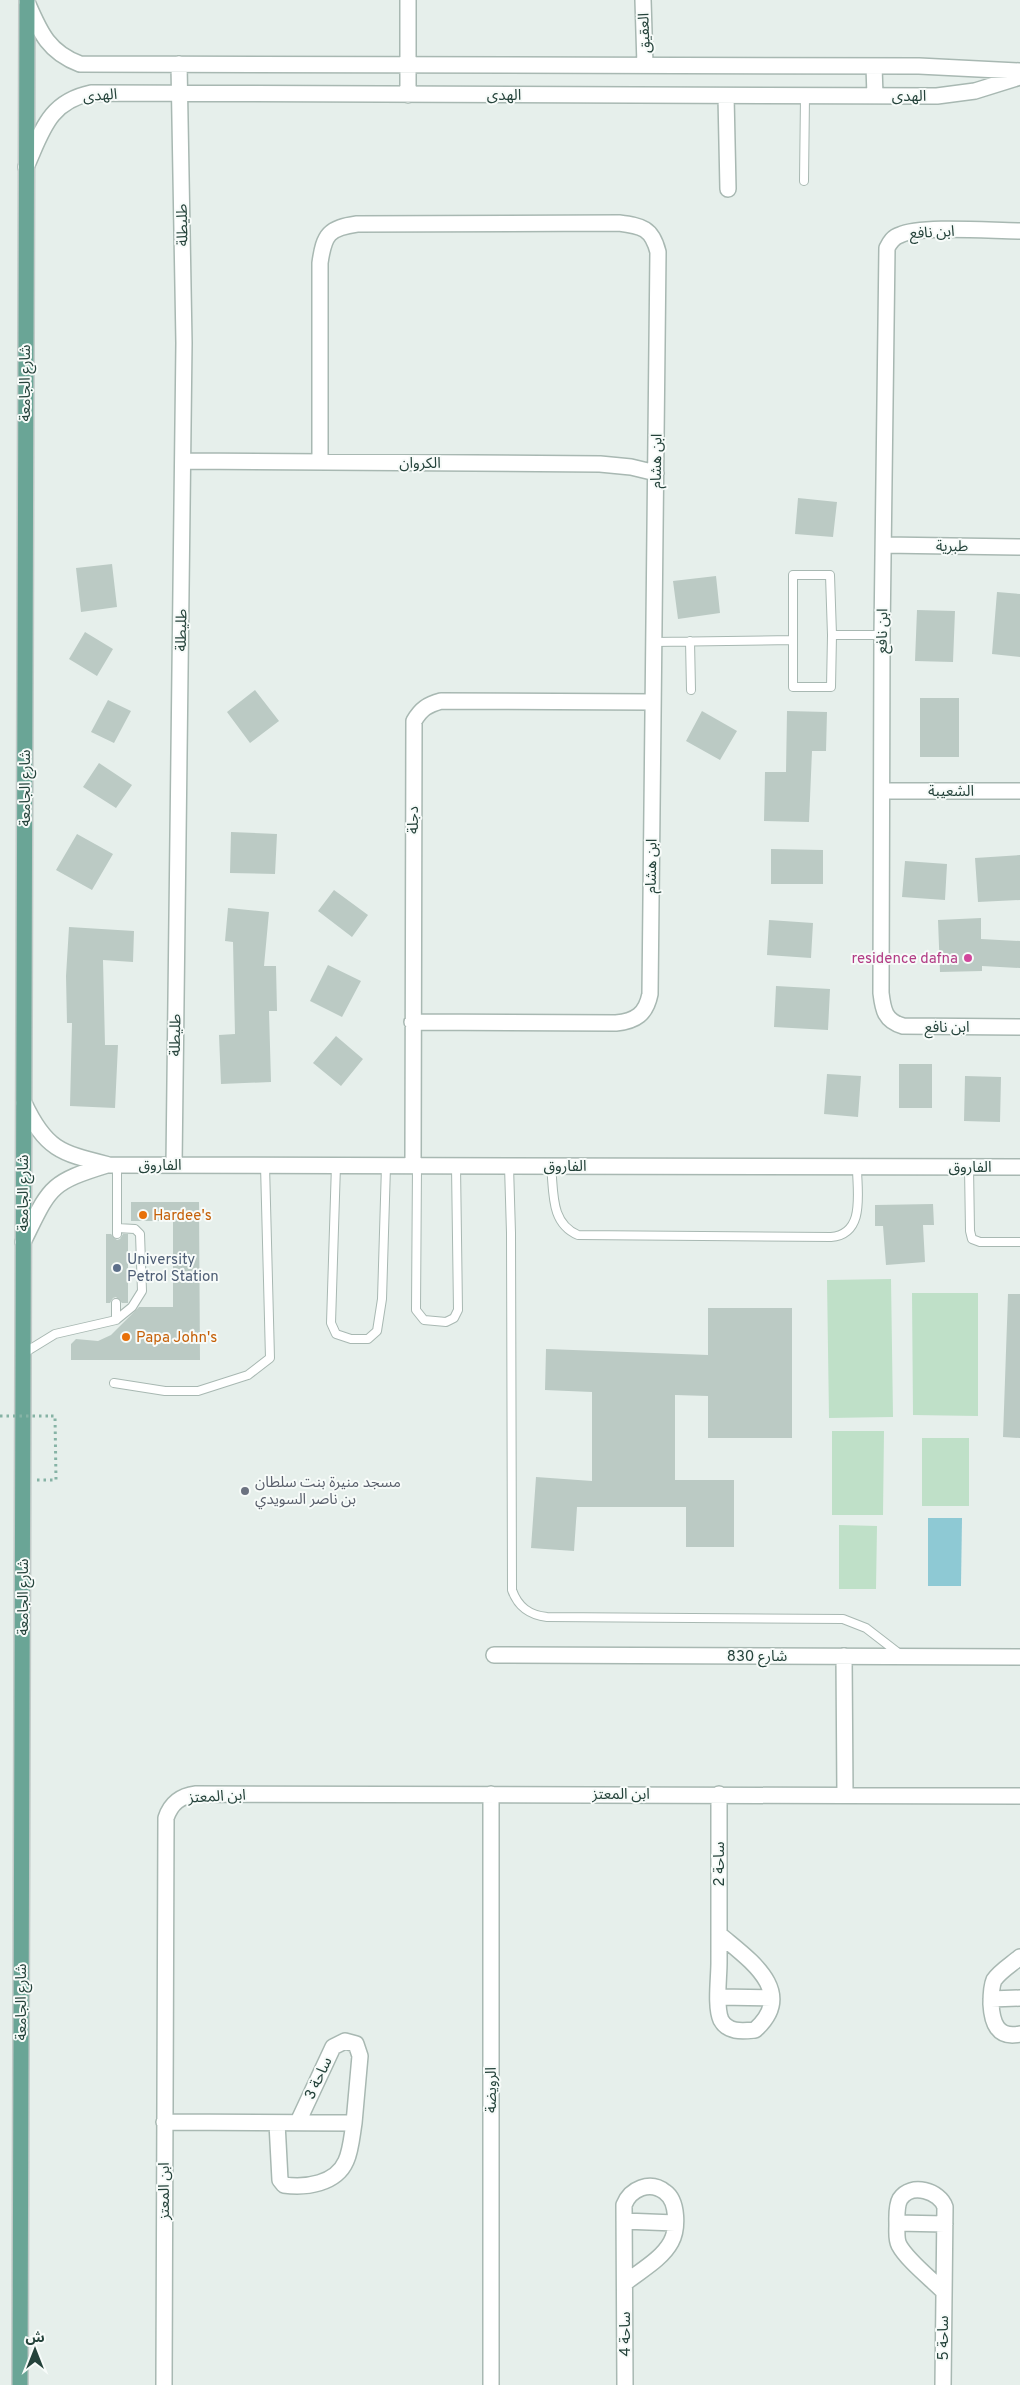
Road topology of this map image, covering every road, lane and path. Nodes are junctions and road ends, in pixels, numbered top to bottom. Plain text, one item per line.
1 (408, 0) edge
2 (643, 0) edge
3 (27, 1) edge
4 (179, 64) junction
5 (408, 64) junction
6 (645, 65) junction
7 (874, 66) junction
8 (1020, 71) edge
9 (1020, 77) edge
10 (179, 94) junction
11 (408, 95) junction
12 (726, 96) junction
13 (804, 96) junction
14 (875, 96) junction
15 (26, 167) junction
16 (804, 180) dead end
17 (728, 189) dead end
18 (1020, 232) edge
19 (183, 461) junction
20 (320, 462) junction
21 (656, 473) junction
22 (884, 545) junction
23 (1020, 548) edge
24 (832, 635) junction
25 (882, 635) junction
26 (793, 640) junction
27 (690, 641) junction
28 (654, 642) junction
29 (691, 690) dead end
30 (653, 702) junction
31 (882, 791) junction
32 (1020, 792) edge
33 (412, 1022) junction
34 (1020, 1027) edge
35 (24, 1103) junction
36 (113, 1165) junction
37 (174, 1165) junction
38 (265, 1165) junction
39 (336, 1165) junction
40 (386, 1166) junction
41 (415, 1166) junction
42 (456, 1166) junction
43 (509, 1166) junction
44 (551, 1166) junction
45 (857, 1167) junction
46 (969, 1167) junction
47 (1020, 1167) edge
48 (23, 1242) junction
49 (1020, 1242) edge
50 (116, 1303) dead end
51 (116, 1320) junction
52 (24, 1353) junction
53 (114, 1383) dead end
54 (0, 1416) edge
55 (56, 1480) dead end
56 (494, 1655) dead end
57 (844, 1656) junction
58 (902, 1656) junction
59 (1020, 1657) edge
60 (491, 1794) junction
61 (719, 1794) junction
62 (845, 1794) junction
63 (1020, 1796) edge
64 (719, 1934) junction
65 (1020, 1957) edge
66 (719, 1996) junction
67 (771, 1998) junction
68 (1020, 1998) edge
69 (991, 1999) junction
70 (1020, 2034) edge
71 (164, 2122) junction
72 (298, 2122) junction
73 (277, 2123) junction
74 (354, 2123) junction
75 (624, 2222) junction
76 (675, 2223) junction
77 (897, 2223) junction
78 (945, 2224) junction
79 (625, 2283) junction
80 (942, 2290) junction
81 (20, 2385) edge
82 (164, 2385) edge
83 (491, 2385) edge
84 (625, 2385) edge
85 (943, 2385) edge

1 - 5 street
2 - 6 street, العقيق
3 - 4 street, الهدى
3 - 15 main road, شارع الجامعة
4 - 5 street, الهدى
4 - 10 street, طليطلة
5 - 6 street, الهدى
5 - 11 street
6 - 7 street, الهدى
7 - 8 street, الهدى
7 - 14 street
9 - 14 street, الهدى
10 - 11 street, الهدى
10 - 15 street, الهدى
10 - 19 street, طليطلة
11 - 12 street, الهدى
12 - 13 street, الهدى
12 - 17 street
13 - 14 street, الهدى
13 - 16 lane
15 - 35 main road, شارع الجامعة
18 - 22 street, ابن نافع
19 - 20 street, الكروان
19 - 37 street, طليطلة
20 - 21 street, الكروان
20 - 21 street, ابن هشام
21 - 28 street, ابن هشام
22 - 23 street, طبرية
22 - 25 street, ابن نافع
24 - 25 lane
24 - 26 lane
24 - 26 lane
25 - 31 street, ابن نافع
26 - 27 lane
27 - 28 lane
27 - 29 lane
28 - 30 street, ابن هشام
30 - 33 street, ابن هشام
30 - 33 street, دجلة
31 - 32 street, الشعيبة
31 - 34 street, ابن نافع
33 - 41 street, دجلة
35 - 36 street, الفاروق
35 - 48 main road, شارع الجامعة
36 - 37 street, الفاروق
36 - 48 street, الفاروق
36 - 51 lane
37 - 38 street, الفاروق
38 - 39 street, الفاروق
38 - 53 lane
39 - 40 street, الفاروق
39 - 40 lane
40 - 41 street, الفاروق
41 - 42 street, الفاروق
41 - 42 lane
42 - 43 street, الفاروق
43 - 44 street, الفاروق
43 - 58 lane
44 - 45 street, الفاروق
44 - 45 lane
45 - 46 street, الفاروق
46 - 47 street, الفاروق
46 - 49 lane
48 - 52 main road, شارع الجامعة
50 - 51 lane
51 - 52 lane
52 - 81 main road, شارع الجامعة
54 - 55 path, bridge
56 - 57 street, شارع 830
57 - 58 street, شارع 830
57 - 62 street
58 - 59 street, شارع 830
60 - 61 street, ابن المعتز
60 - 71 street, ابن المعتز
60 - 83 street, الرويضة
61 - 62 street, ابن المعتز
61 - 64 street, ساحة 2
62 - 63 street, ابن المعتز
64 - 66 street, ساحة 2
64 - 67 street
65 - 69 street
66 - 67 street
66 - 67 street, ساحة 2
68 - 69 street
69 - 70 street
71 - 73 street, ساحة 3
71 - 82 street, ابن المعتز
72 - 73 street, ساحة 3
72 - 74 street, ساحة 3
72 - 74 street, ساحة 3
73 - 74 street, ساحة 3
75 - 76 street
75 - 76 street, ساحة 4
75 - 79 street, ساحة 4
76 - 79 street, ساحة 4
77 - 78 street
77 - 78 street, ساحة 5
77 - 80 street, ساحة 5
78 - 80 street, ساحة 5
79 - 84 street, ساحة 4
80 - 85 street, ساحة 5

